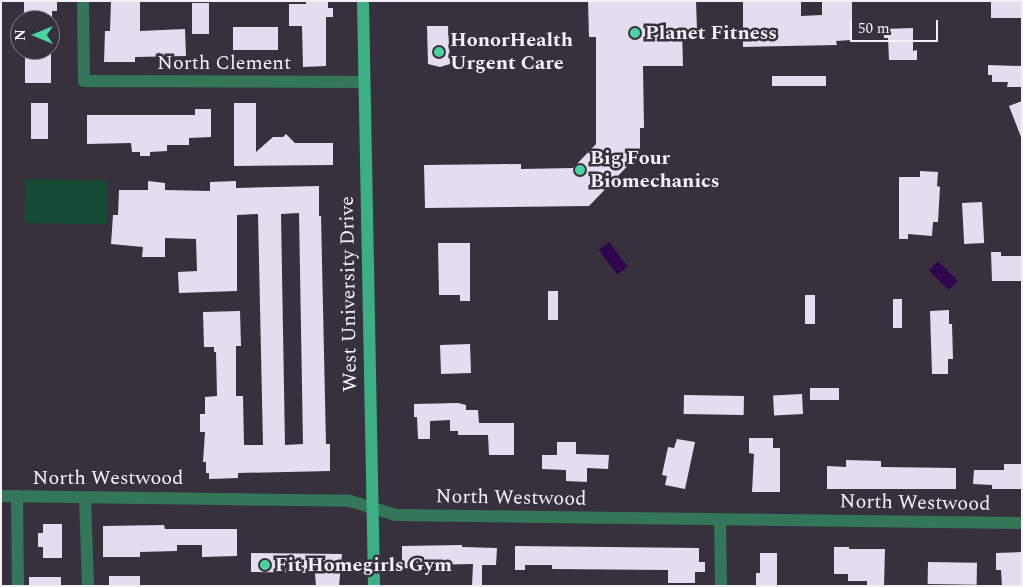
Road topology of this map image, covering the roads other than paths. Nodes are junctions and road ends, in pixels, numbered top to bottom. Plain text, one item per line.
1 (83, 1) edge
2 (363, 1) edge
3 (364, 82) junction
4 (1, 496) edge
5 (17, 496) junction
6 (85, 498) junction
7 (373, 507) junction
8 (720, 520) junction
9 (1022, 523) edge
10 (18, 586) edge
11 (88, 586) edge
12 (374, 586) edge
13 (721, 586) edge

1 - 3 street, North Clement
2 - 3 main road, West University Drive
3 - 7 main road, West University Drive
4 - 5 street, North Westwood
5 - 6 street, North Westwood
5 - 10 street
6 - 7 street, North Westwood
6 - 11 street
7 - 8 street, North Westwood
7 - 12 main road, West University Drive
8 - 9 street, North Westwood
8 - 13 street

